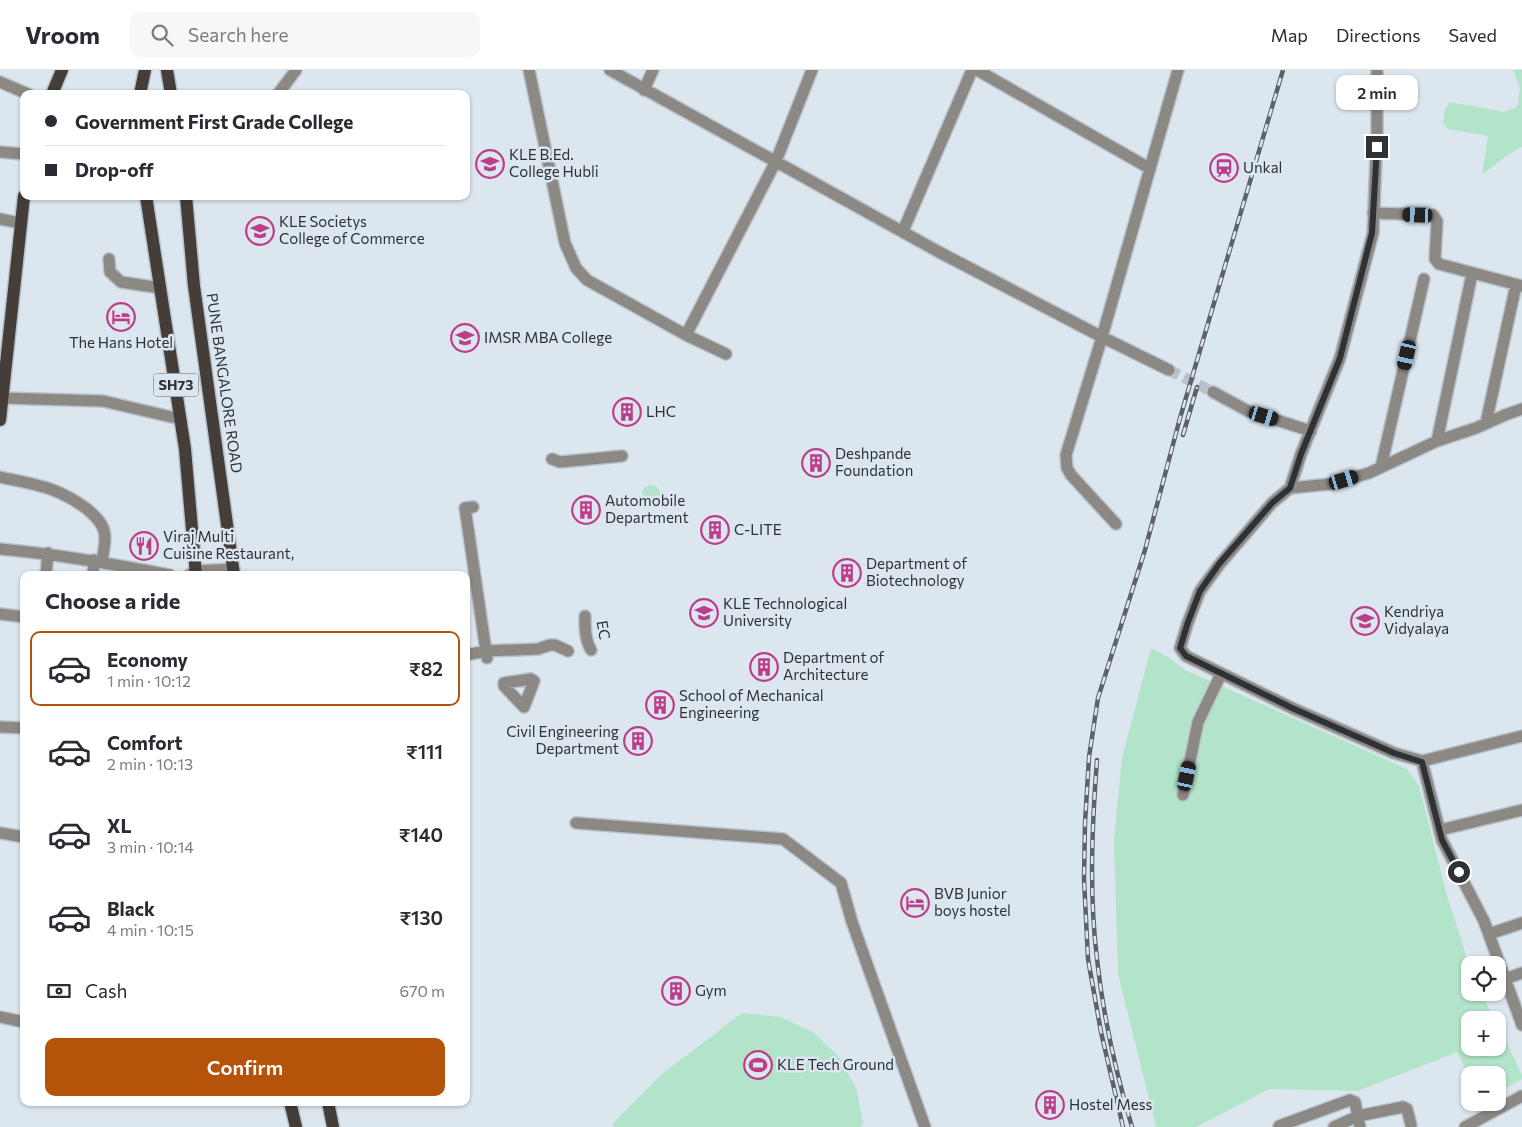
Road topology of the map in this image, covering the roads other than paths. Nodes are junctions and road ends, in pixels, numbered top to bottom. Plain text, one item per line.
1 (62, 70) edge
2 (145, 70) edge
3 (168, 70) edge
4 (296, 70) edge
5 (529, 70) edge
6 (610, 70) edge
7 (653, 70) edge
8 (812, 70) edge
9 (972, 70) edge
10 (977, 70) edge
11 (1178, 70) edge
12 (1377, 70) edge
13 (0, 82) edge
14 (54, 90) edge
15 (141, 90) edge
16 (170, 90) edge
17 (281, 90) edge
18 (644, 90) junction
19 (20, 91) edge
20 (0, 152) edge
21 (20, 154) edge
22 (776, 161) junction
23 (1149, 168) junction
24 (23, 200) edge
25 (147, 200) edge
26 (186, 200) edge
27 (1373, 213) junction
28 (0, 219) edge
29 (20, 224) junction
30 (903, 232) junction
31 (109, 259) dead end
32 (1472, 274) junction
33 (1424, 279) dead end
34 (1519, 285) edge
35 (160, 288) junction
36 (686, 334) junction
37 (1102, 337) junction
38 (4, 341) edge
39 (726, 354) dead end
40 (1169, 370) tunnel mouth
41 (1213, 392) tunnel mouth
42 (1, 398) edge
43 (1522, 409) edge
44 (180, 419) junction
45 (0, 420) edge
46 (1486, 423) junction
47 (1311, 431) junction
48 (1436, 441) junction
49 (622, 456) dead end
50 (552, 459) dead end
51 (1381, 467) junction
52 (0, 477) edge
53 (1290, 488) junction
54 (473, 507) dead end
55 (1116, 524) dead end
56 (0, 549) edge
57 (48, 553) junction
58 (98, 561) junction
59 (46, 571) edge
60 (94, 571) edge
61 (149, 571) edge
62 (194, 571) edge
63 (234, 571) edge
64 (0, 614) edge
65 (20, 616) edge
66 (585, 616) dead end
67 (592, 650) dead end
68 (568, 651) dead end
69 (486, 653) junction
70 (470, 655) edge
71 (1221, 674) junction
72 (0, 727) edge
73 (20, 728) edge
74 (1522, 736) edge
75 (1422, 762) junction
76 (1183, 795) dead end
77 (1522, 810) edge
78 (576, 823) dead end
79 (1440, 830) junction
80 (0, 833) edge
81 (20, 837) edge
82 (1522, 922) edge
83 (1489, 934) junction
84 (1497, 956) edge
85 (1522, 973) edge
86 (1506, 979) edge
87 (1506, 982) edge
88 (0, 1017) edge
89 (20, 1021) edge
90 (1522, 1023) edge
91 (1522, 1096) edge
92 (291, 1106) edge
93 (329, 1106) edge
94 (1359, 1122) edge
95 (1472, 1125) edge
96 (1410, 1126) edge
97 (296, 1127) edge
98 (333, 1127) edge
99 (925, 1127) edge
100 (1279, 1127) edge
101 (1334, 1127) edge

1 - 14 main road
2 - 15 main road
3 - 16 main road
4 - 17 street
5 - 36 street
6 - 18 street
7 - 18 street
8 - 22 street
9 - 30 street
10 - 23 street
11 - 23 street
12 - 27 street
13 - 19 street
18 - 22 street
20 - 21 street
22 - 30 street
22 - 36 street
23 - 37 street
24 - 29 main road
25 - 35 main road, SH73
26 - 63 main road, PUNE BANGALORE ROAD / SH73
27 - 32 street
27 - 47 street
28 - 29 street
29 - 38 main road
30 - 37 street
31 - 35 street
32 - 34 street
32 - 48 street
33 - 51 street
34 - 46 street
35 - 44 main road, SH73
36 - 39 street
37 - 40 street
37 - 55 street
38 - 42 main road
41 - 47 street
42 - 44 street
42 - 45 main road
43 - 46 street
44 - 62 main road, SH73
46 - 48 street
47 - 53 street
48 - 51 street
49 - 50 street
51 - 53 street
52 - 58 street
53 - 71 street
54 - 69 street
56 - 57 street
57 - 58 street
57 - 59 street
58 - 60 street
58 - 61 street
64 - 65 street
66 - 67 street, EC
68 - 69 street
69 - 70 street
71 - 75 street
71 - 76 street
72 - 73 street
74 - 75 street
75 - 79 street
77 - 79 street
78 - 99 street
79 - 83 street
80 - 81 street
82 - 83 street
83 - 84 street
85 - 86 street
87 - 90 street
88 - 89 street
91 - 95 street
92 - 97 main road
93 - 98 main road
94 - 96 street
94 - 100 street
94 - 101 street

